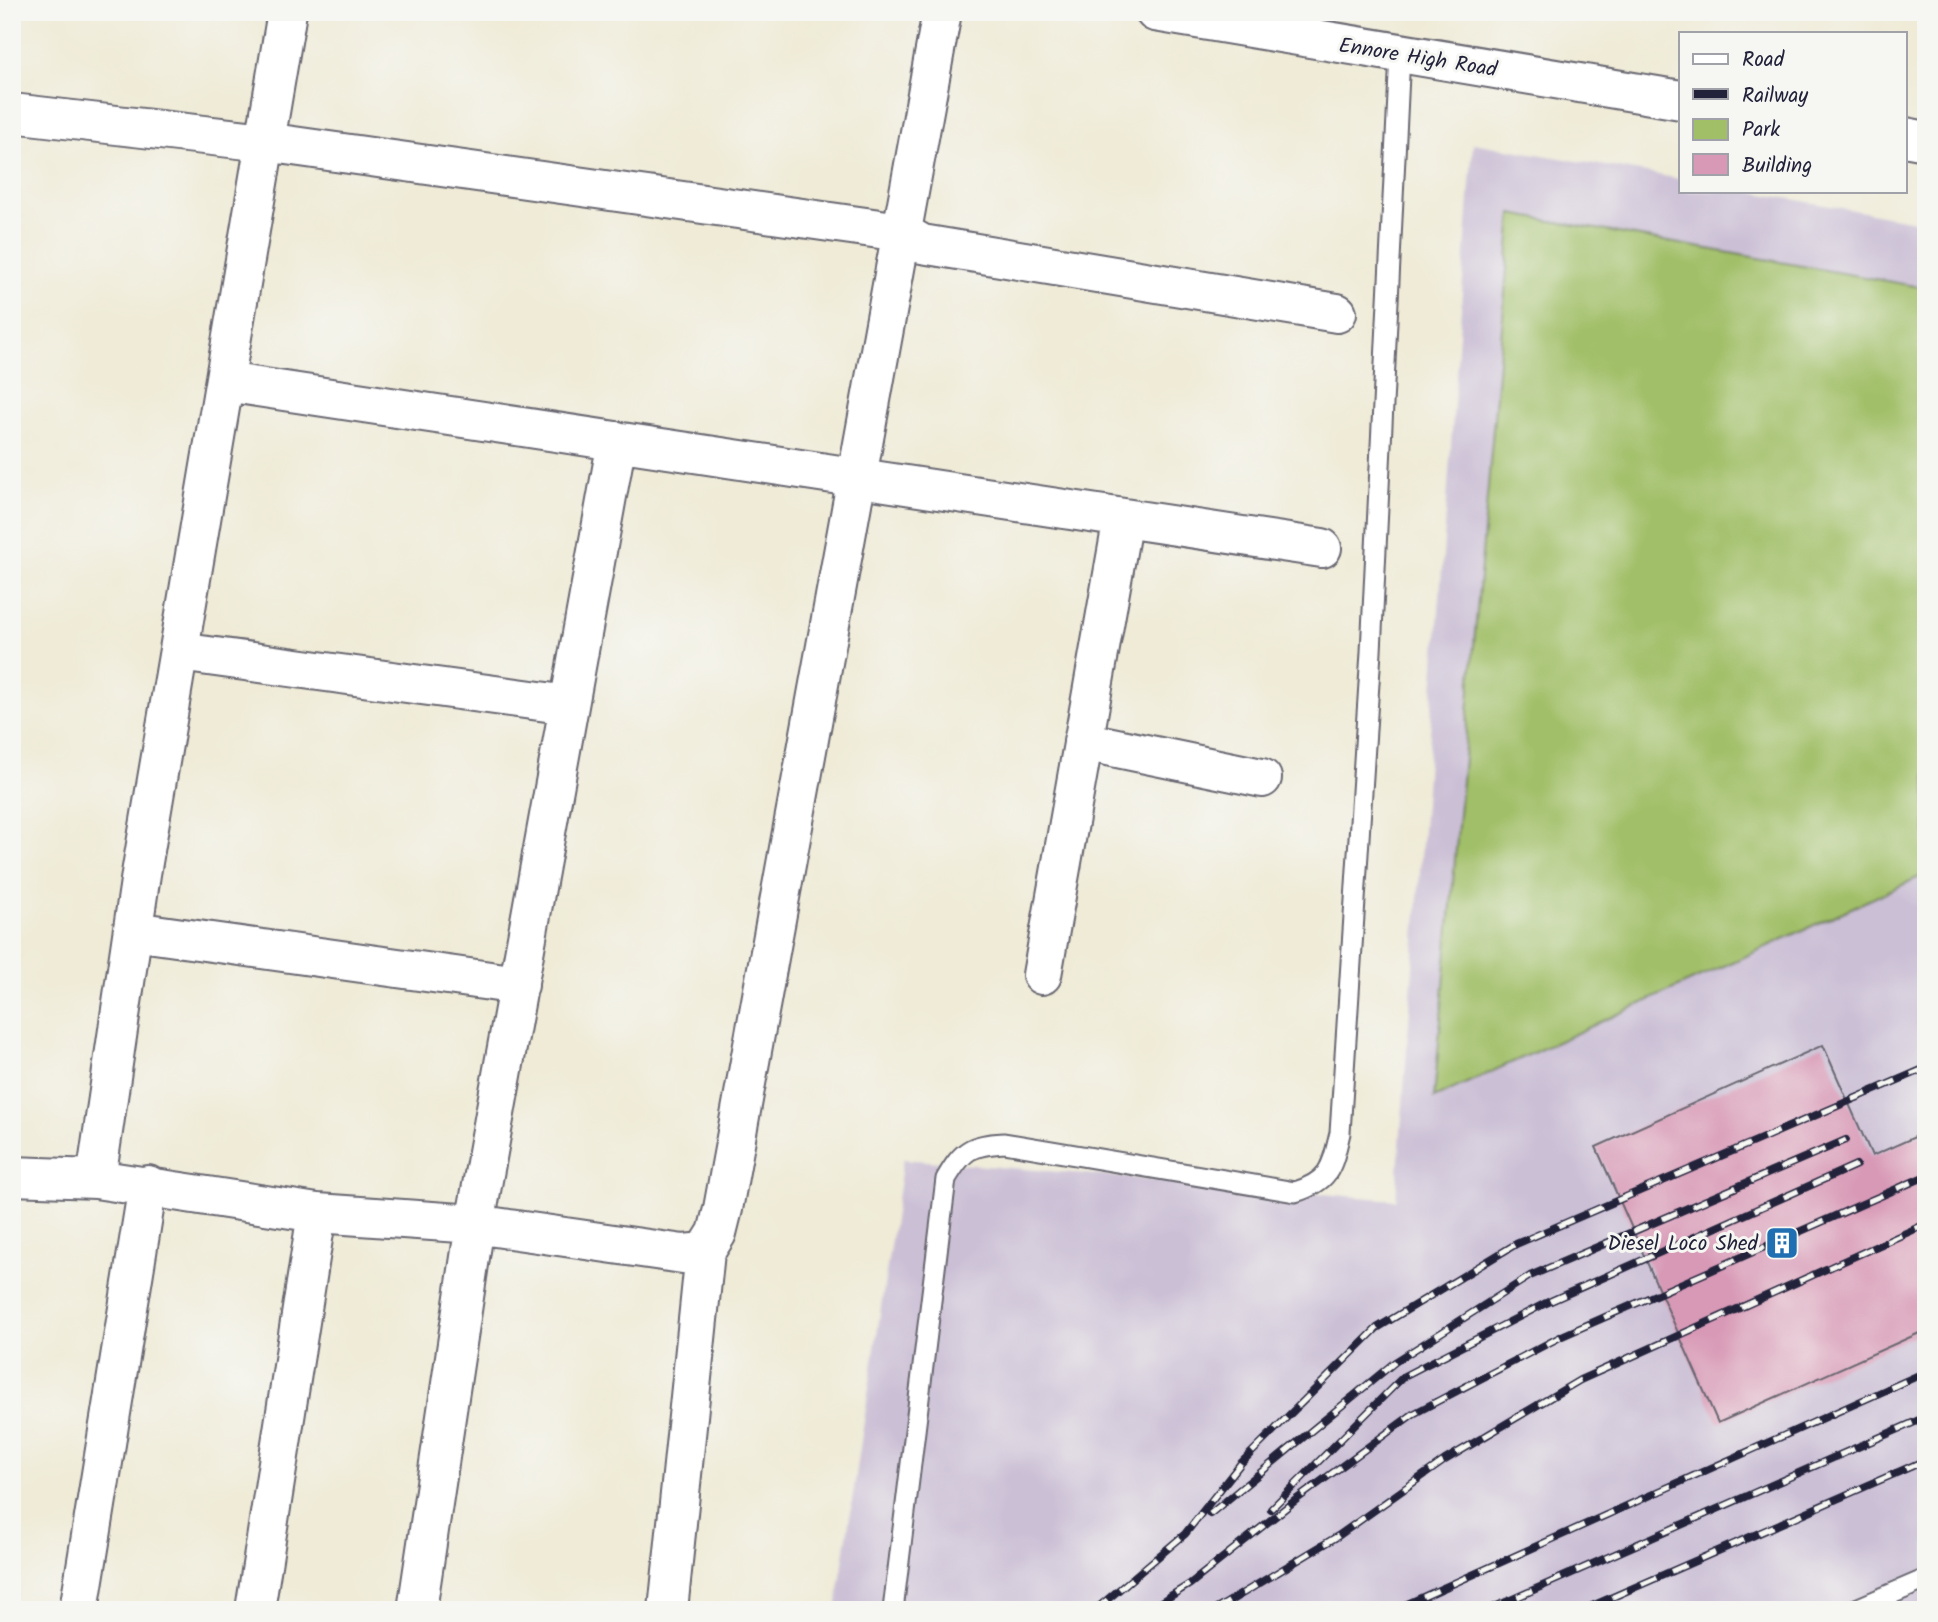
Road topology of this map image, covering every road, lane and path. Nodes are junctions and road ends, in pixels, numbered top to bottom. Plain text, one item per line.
1 (288, 12) edge
2 (942, 12) edge
3 (1156, 12) edge
4 (1400, 54) junction
5 (1679, 100) edge
6 (14, 122) edge
7 (1906, 137) edge
8 (1926, 141) edge
9 (265, 142) junction
10 (901, 232) junction
11 (1337, 313) dead end
12 (225, 382) junction
13 (617, 440) junction
14 (856, 477) junction
15 (1123, 517) junction
16 (1322, 548) dead end
17 (179, 652) junction
18 (569, 705) junction
19 (1083, 741) junction
20 (1262, 778) dead end
21 (133, 931) junction
22 (1042, 975) dead end
23 (519, 985) junction
24 (12, 1176) edge
25 (96, 1179) junction
26 (148, 1185) junction
27 (317, 1213) junction
28 (475, 1224) junction
29 (705, 1252) junction
30 (1926, 1578) edge
31 (79, 1610) edge
32 (255, 1610) edge
33 (416, 1610) edge
34 (668, 1610) edge
35 (893, 1610) edge
36 (1854, 1610) edge

1 - 9 street
2 - 10 street
3 - 4 street, Ennore High Road
4 - 5 street, Ennore High Road
4 - 35 lane
6 - 9 street
7 - 8 street
9 - 10 street
9 - 12 street
10 - 11 street
10 - 14 street
12 - 13 street
12 - 17 street
13 - 14 street
13 - 18 street
14 - 15 street
14 - 29 street
15 - 16 street
15 - 19 street
17 - 18 street
17 - 21 street
18 - 23 street
19 - 20 street
19 - 22 street
21 - 23 street
21 - 25 street
23 - 28 street
24 - 25 street
25 - 26 street
26 - 27 street
26 - 31 street
27 - 28 street
27 - 32 street
28 - 29 street
28 - 33 street
29 - 34 street
30 - 36 lane

